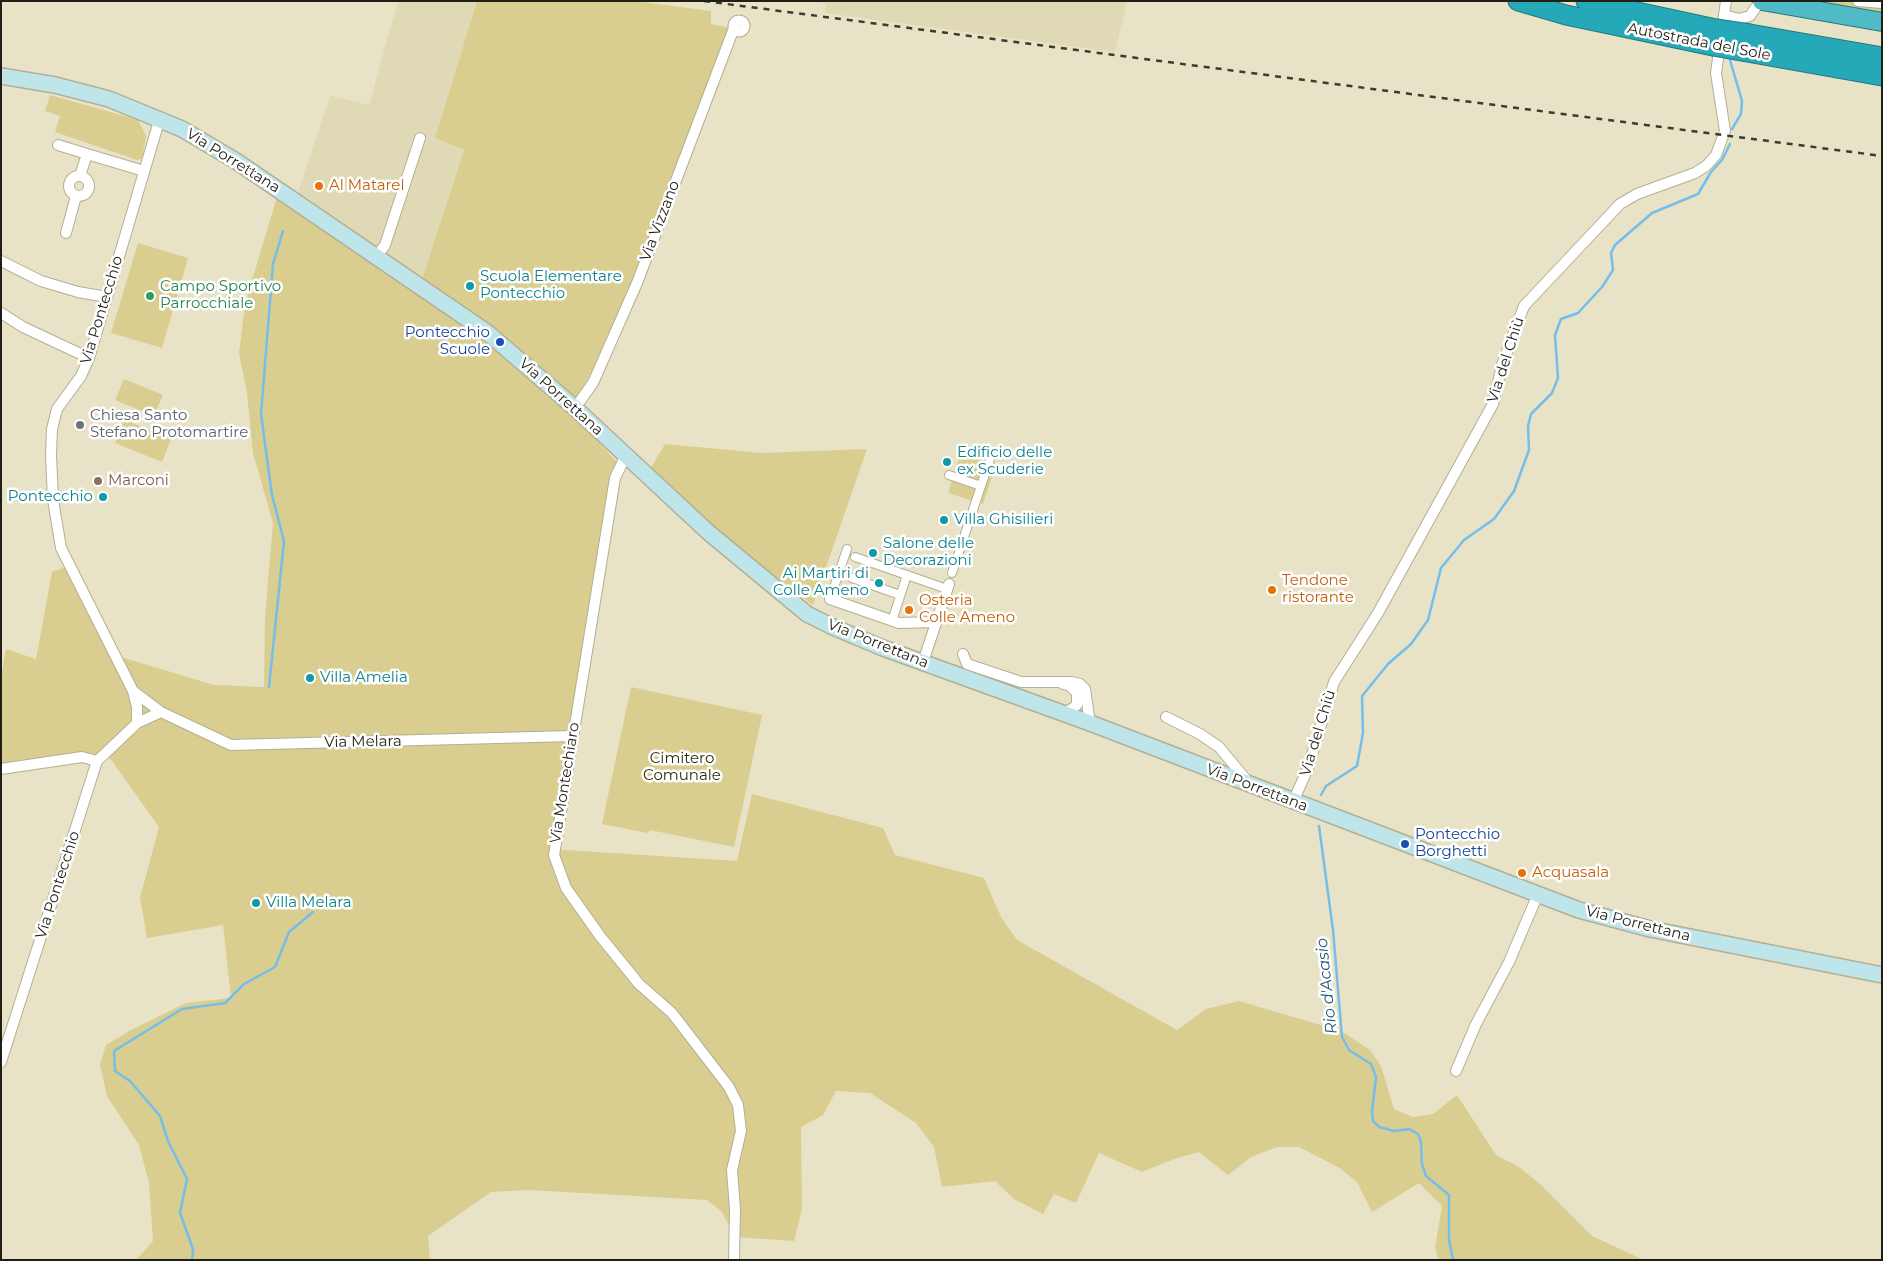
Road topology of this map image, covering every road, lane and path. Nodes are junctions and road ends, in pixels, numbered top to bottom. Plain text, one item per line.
1 (1518, 1) edge
2 (1586, 1) edge
3 (1726, 1) edge
4 (1761, 1) edge
5 (1858, 1) edge
6 (1882, 2) edge
7 (1882, 22) edge
8 (1718, 30) junction
9 (734, 33) dead end
10 (1748, 43) junction
11 (1882, 57) edge
12 (1, 76) edge
13 (1882, 76) edge
14 (160, 118) junction
15 (420, 138) dead end
16 (58, 145) dead end
17 (87, 154) junction
18 (144, 171) junction
19 (66, 233) dead end
20 (377, 256) junction
21 (1, 261) edge
22 (107, 297) junction
23 (1, 313) edge
24 (89, 358) junction
25 (574, 408) junction
26 (625, 457) junction
27 (990, 459) dead end
28 (949, 475) dead end
29 (981, 486) junction
30 (952, 573) dead end
31 (907, 575) junction
32 (852, 578) dead end
33 (948, 587) joint
34 (900, 595) junction
35 (830, 599) joint
36 (892, 621) junction
37 (936, 622) junction
38 (963, 654) dead end
39 (923, 662) junction
40 (1055, 682) junction
41 (133, 691) junction
42 (161, 712) junction
43 (1072, 712) junction
44 (1166, 717) dead end
45 (137, 722) junction
46 (1090, 724) junction
47 (572, 736) junction
48 (97, 761) junction
49 (1, 769) edge
50 (1252, 786) junction
51 (1292, 802) junction
52 (1538, 894) junction
53 (1882, 975) edge
54 (1, 1062) edge
55 (1456, 1071) dead end
56 (734, 1260) edge

1 - 8 highway, Autostrada del Sole
2 - 8 highway, Autostrada del Sole
3 - 8 street, Via del Chiù
4 - 7 highway
4 - 8 street
5 - 6 street
8 - 10 highway, Autostrada del Sole, bridge
8 - 51 street, Via del Chiù
9 - 25 street, Via Vizzano
10 - 11 highway, Autostrada del Sole
10 - 13 highway, Autostrada del Sole
12 - 14 main road, Via Porrettana
14 - 18 street, Via Pontecchio
14 - 20 main road, Via Porrettana
15 - 20 street
16 - 17 street
17 - 18 street
17 - 19 street
18 - 22 street, Via Pontecchio
20 - 25 main road, Via Porrettana
21 - 22 street
22 - 24 street, Via Pontecchio
23 - 24 street
24 - 41 street, Via Pontecchio
25 - 26 main road, Via Porrettana
26 - 39 main road, Via Porrettana
26 - 47 street, Via Montechiaro
27 - 29 street
28 - 29 street
29 - 30 street
31 - 33 street
31 - 34 street
31 - 35 street
32 - 34 street
33 - 37 street
34 - 36 street
35 - 36 street
36 - 37 street
37 - 39 street
38 - 40 street
39 - 43 main road, Via Porrettana
40 - 43 street
40 - 46 street
41 - 42 street, Via Melara
41 - 45 street
42 - 45 street
42 - 47 street, Via Melara
43 - 46 main road, Via Porrettana
44 - 50 street
45 - 48 street, Via Pontecchio
46 - 50 main road, Via Porrettana
47 - 56 street, Via Montechiaro
48 - 49 street
48 - 54 street, Via Pontecchio
50 - 51 main road, Via Porrettana
51 - 52 main road, Via Porrettana
52 - 53 main road, Via Porrettana
52 - 55 street

